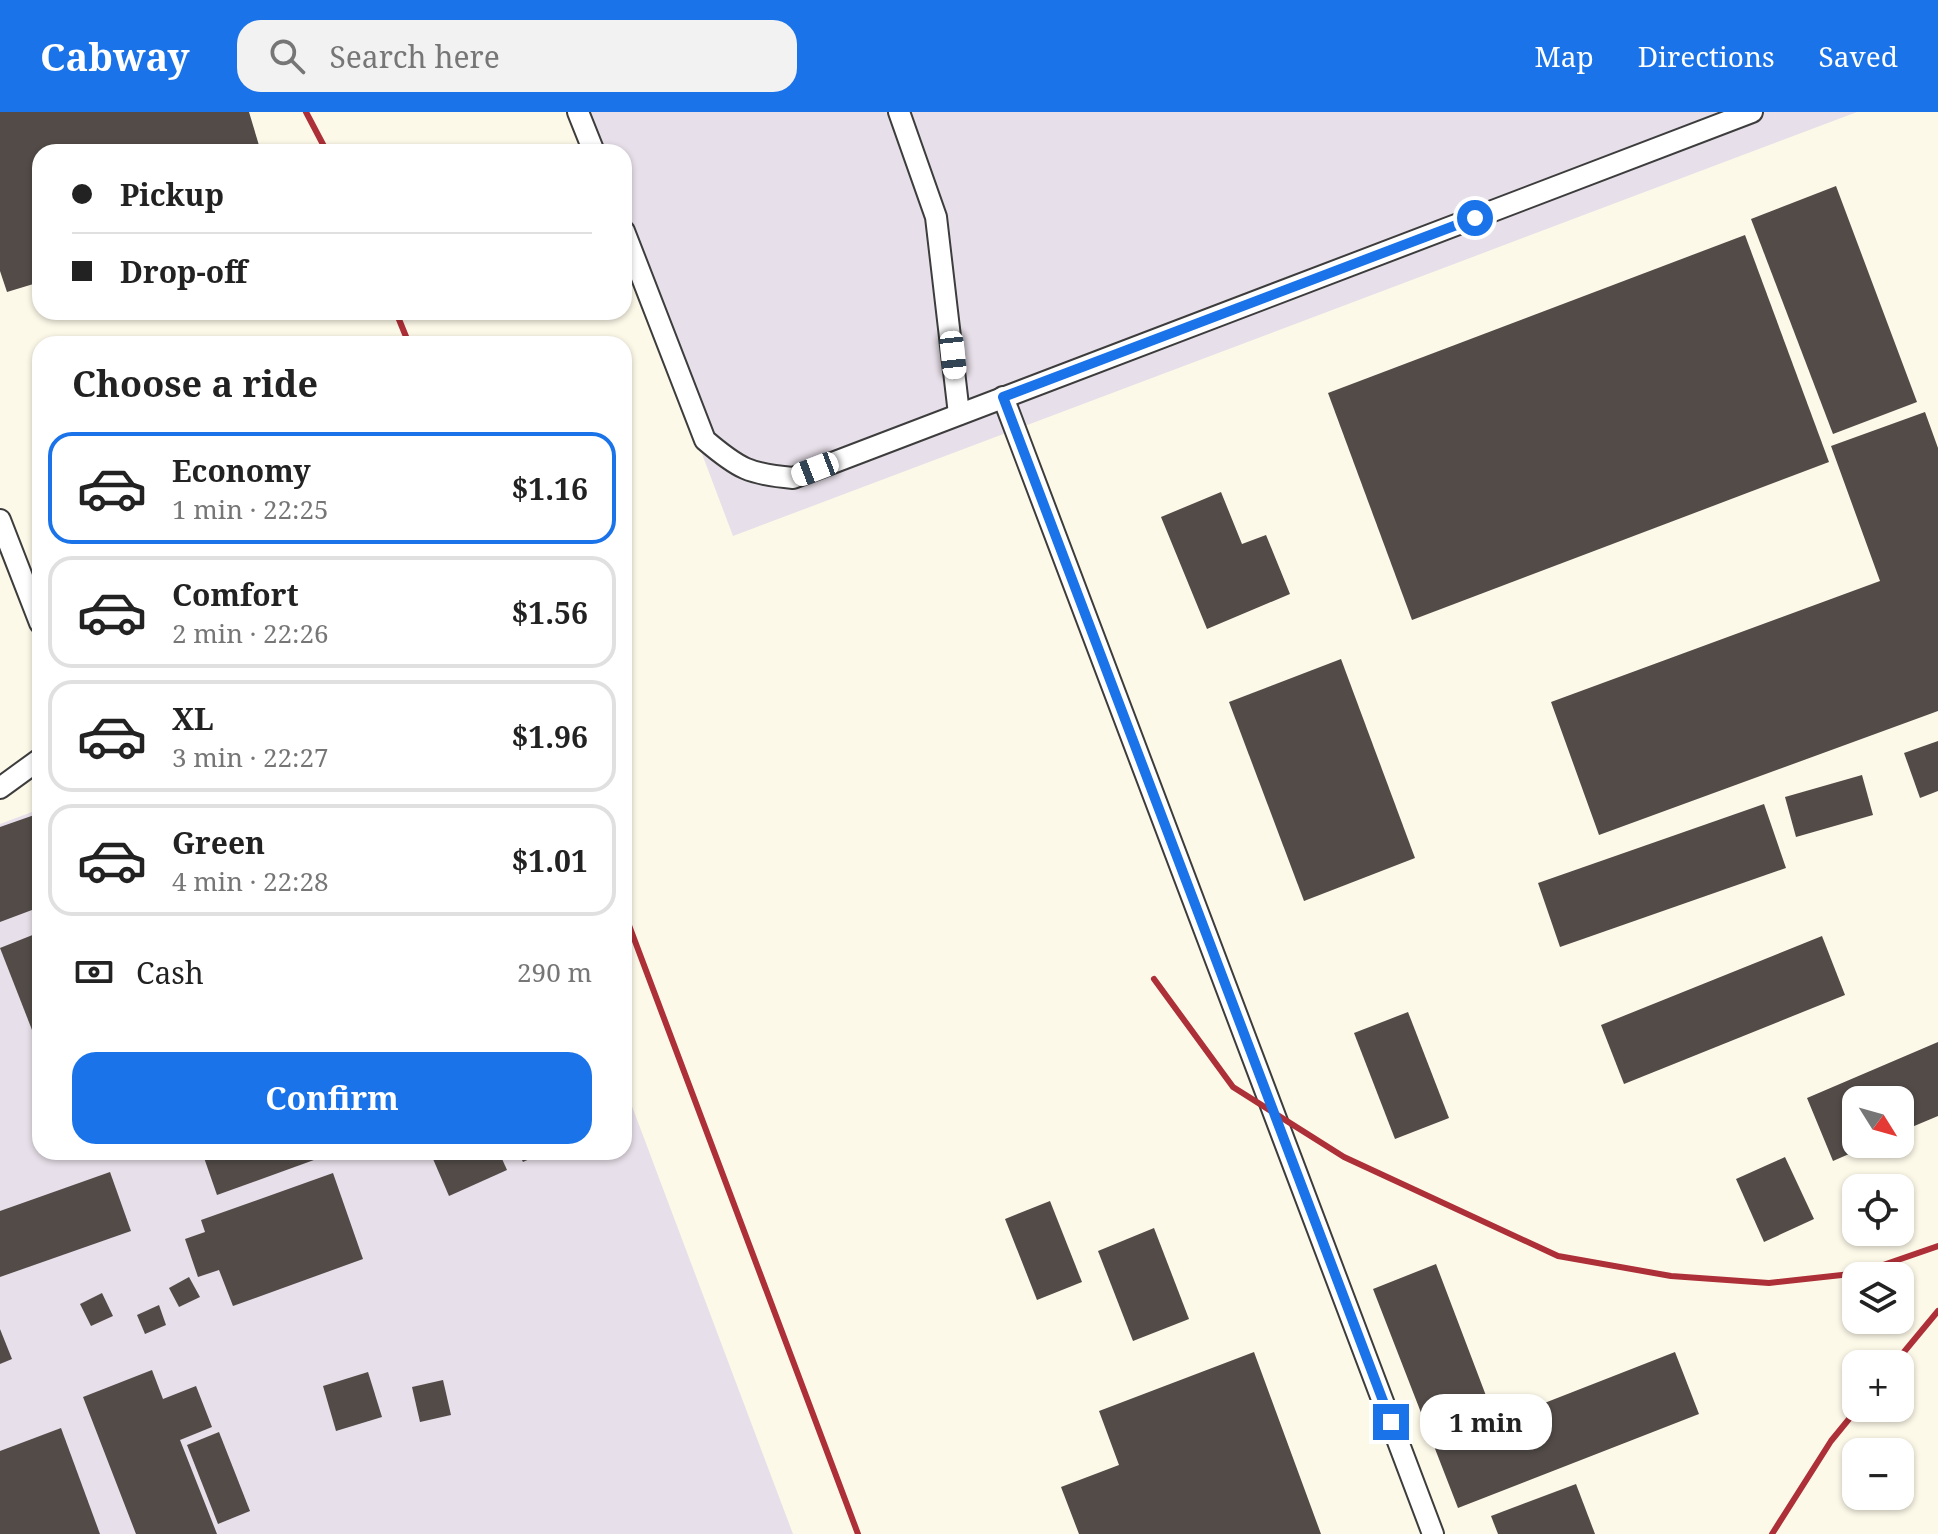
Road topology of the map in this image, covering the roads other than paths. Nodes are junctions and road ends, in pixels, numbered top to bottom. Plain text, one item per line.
1 (578, 112) edge
2 (899, 112) edge
3 (1752, 112) edge
4 (591, 144) edge
5 (632, 252) edge
6 (1003, 397) junction
7 (959, 414) junction
8 (0, 520) edge
9 (32, 602) edge
10 (32, 765) edge
11 (0, 788) edge
12 (1433, 1534) edge

1 - 4 lane
2 - 7 lane
3 - 6 lane
5 - 7 lane
6 - 7 lane
6 - 12 lane
8 - 9 lane
10 - 11 lane

